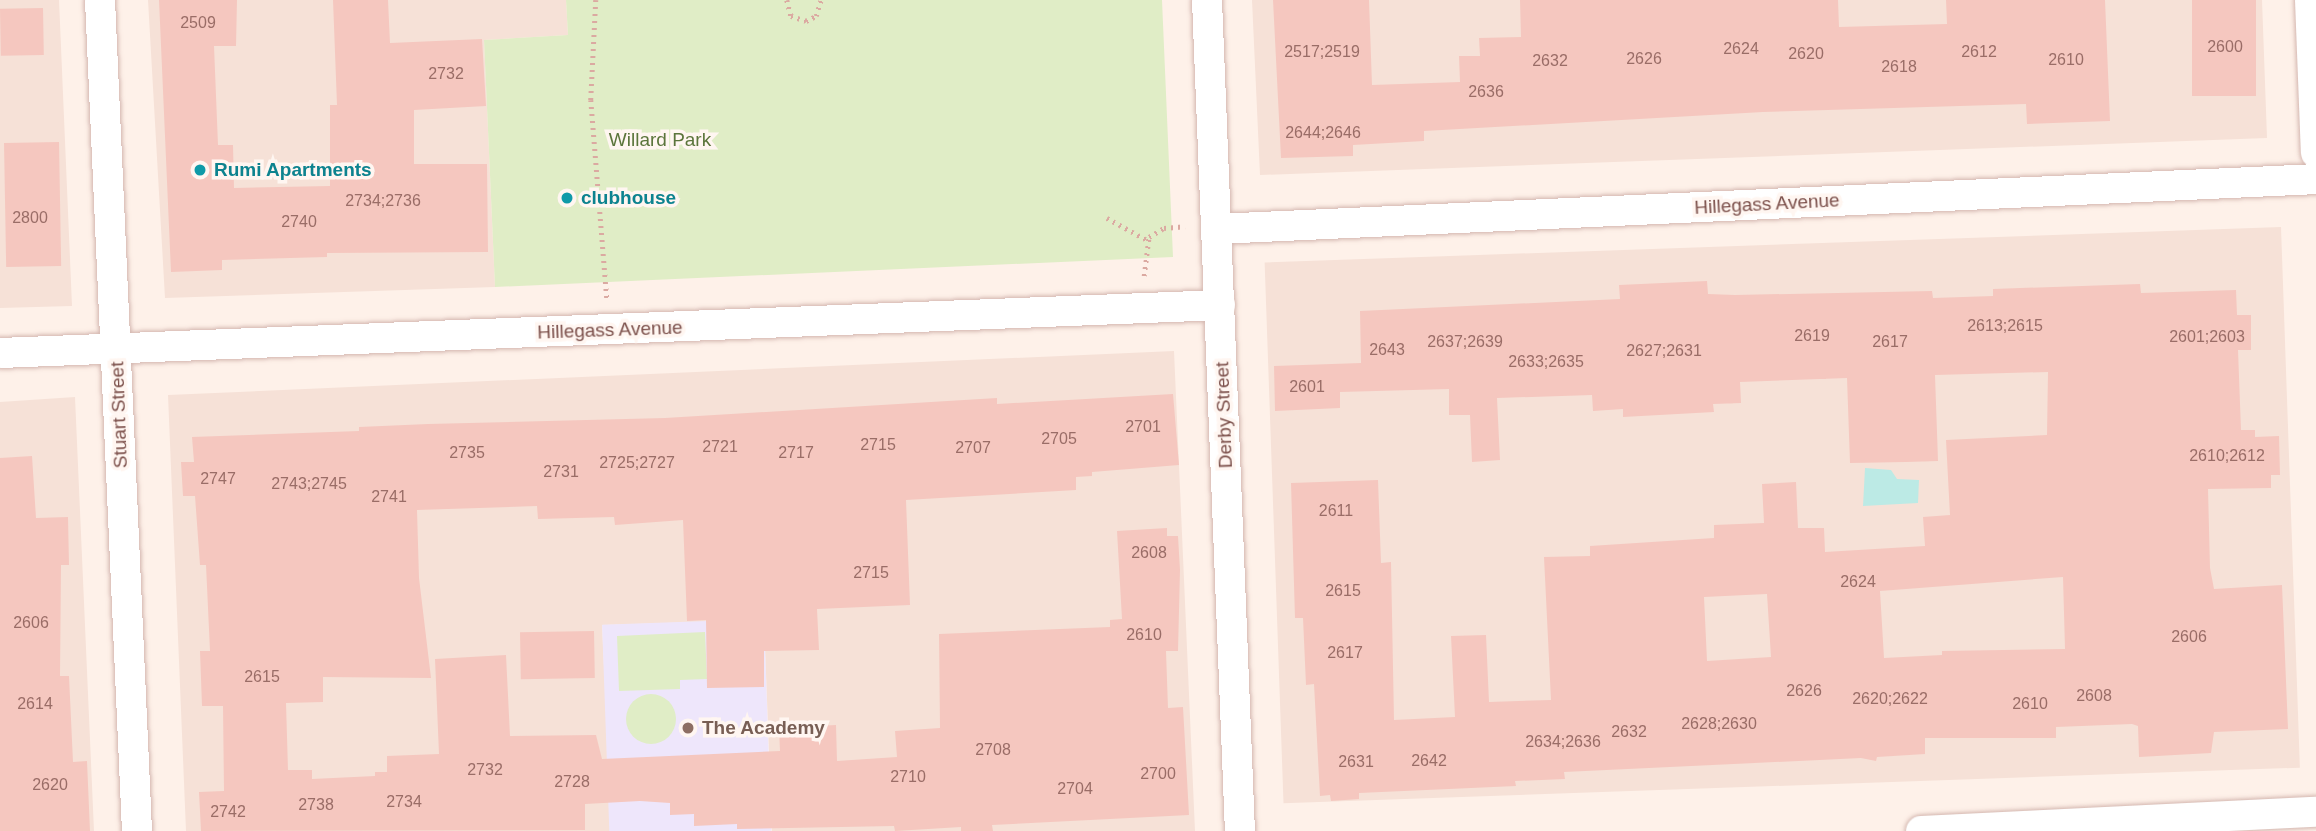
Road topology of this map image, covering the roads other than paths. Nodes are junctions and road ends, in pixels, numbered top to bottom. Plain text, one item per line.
1 (100, 0) edge
2 (1207, 0) edge
3 (2310, 0) edge
4 (2316, 153) edge
5 (2316, 180) edge
6 (1217, 226) junction
7 (1220, 305) junction
8 (116, 347) junction
9 (0, 353) edge
10 (2316, 812) edge
11 (137, 831) edge
12 (1240, 831) edge
13 (1922, 831) edge

1 - 8 street, Stuart Street
2 - 6 street, Derby Street
3 - 4 street
5 - 6 street, Hillegass Avenue
6 - 7 street, Derby Street
7 - 8 street, Hillegass Avenue
7 - 12 street, Derby Street
8 - 9 street, Hillegass Avenue
8 - 11 street, Stuart Street
10 - 13 street

